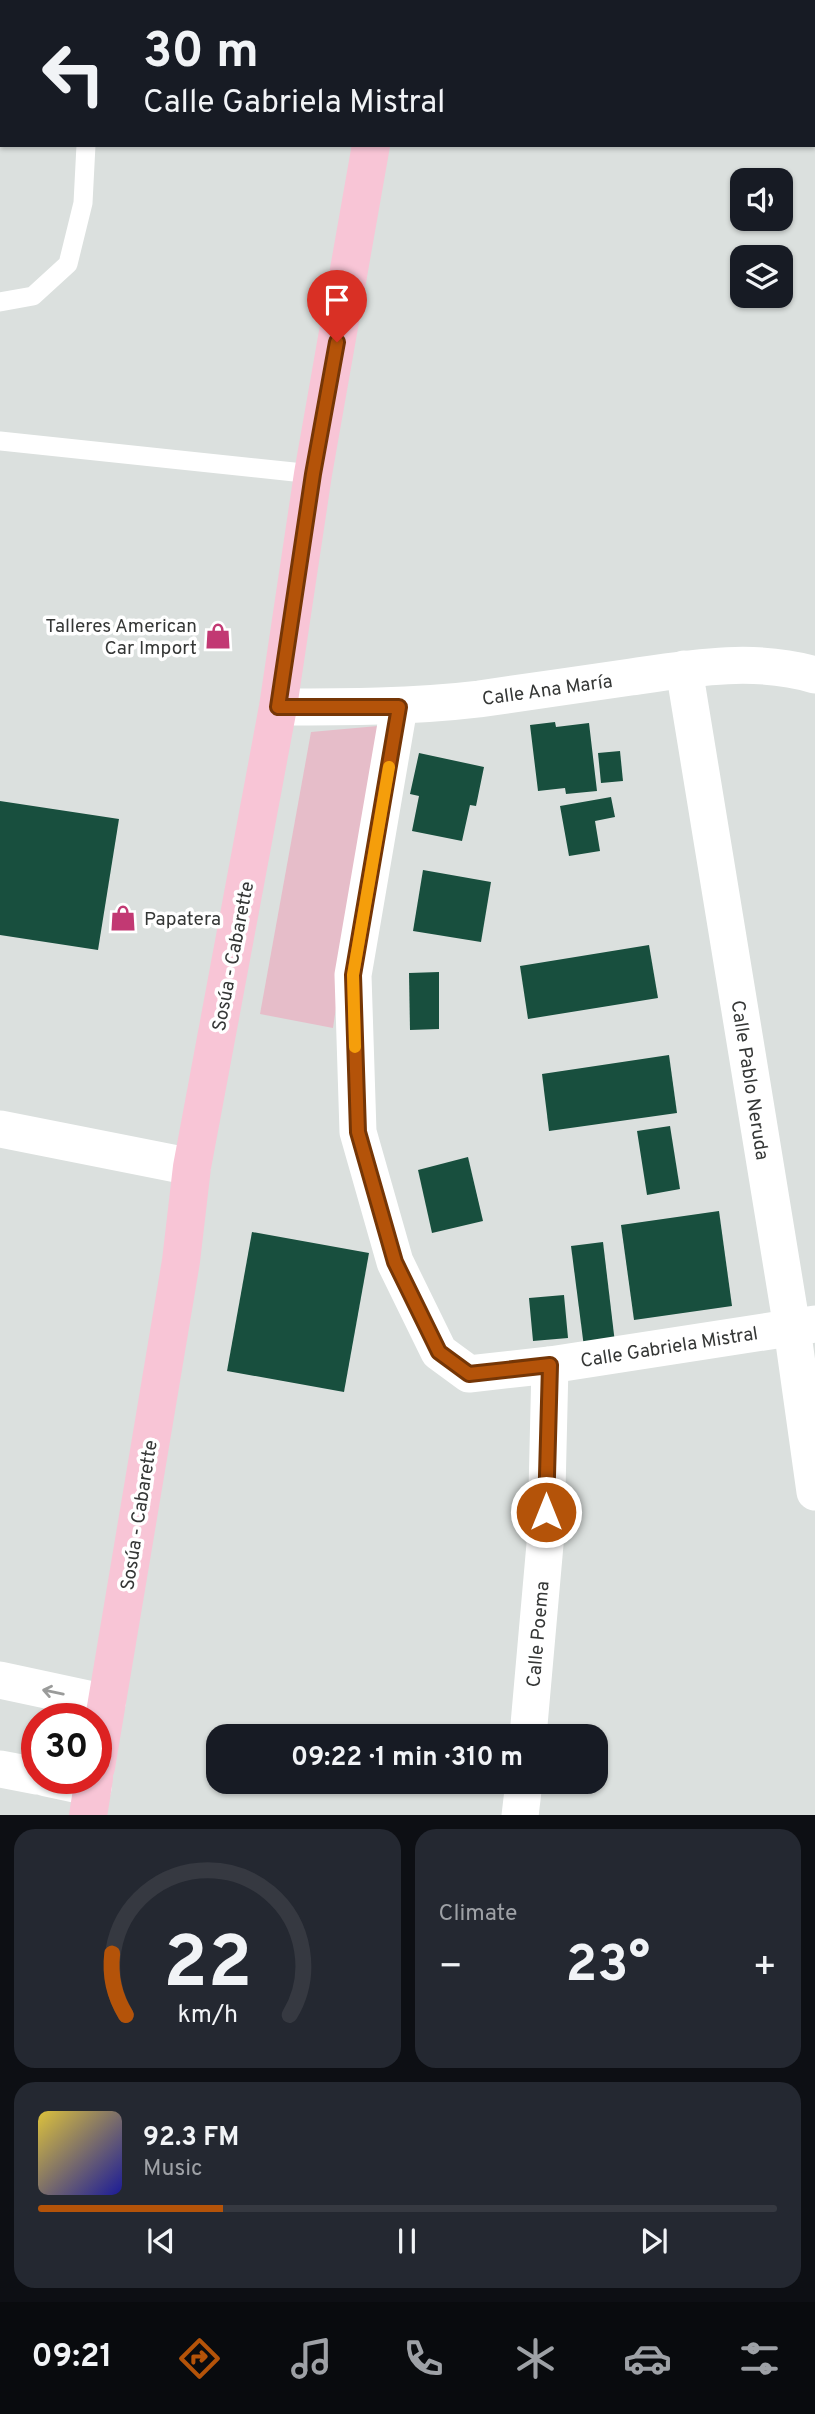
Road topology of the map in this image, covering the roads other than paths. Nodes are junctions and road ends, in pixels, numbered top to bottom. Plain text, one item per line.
1 (86, 147) edge
2 (370, 147) edge
3 (0, 302) edge
4 (0, 441) edge
5 (313, 474) junction
6 (684, 669) junction
7 (815, 675) edge
8 (278, 707) junction
9 (399, 707) junction
10 (0, 1129) edge
11 (192, 1167) junction
12 (803, 1326) edge
13 (550, 1365) junction
14 (815, 1492) edge
15 (0, 1680) edge
16 (107, 1703) joint
17 (529, 1724) edge
18 (0, 1769) edge
19 (21, 1773) edge
20 (523, 1794) edge
21 (520, 1815) edge

1 - 3 lane
2 - 5 main road, Sosúa - Cabarette
4 - 5 lane
5 - 8 main road, Sosúa - Cabarette
6 - 7 street, Calle Ana María
6 - 9 street, Calle Ana María
6 - 12 street, Calle Pablo Neruda
8 - 9 street, Calle Ana María
8 - 11 main road, Sosúa - Cabarette
9 - 13 street, Calle Gabriela Mistral
10 - 11 street
11 - 16 main road, Sosúa - Cabarette
12 - 13 street, Calle Gabriela Mistral
12 - 14 street, Calle Pablo Neruda
13 - 17 street, Calle Poema
16 -> 15 street
18 - 19 street
20 - 21 street

